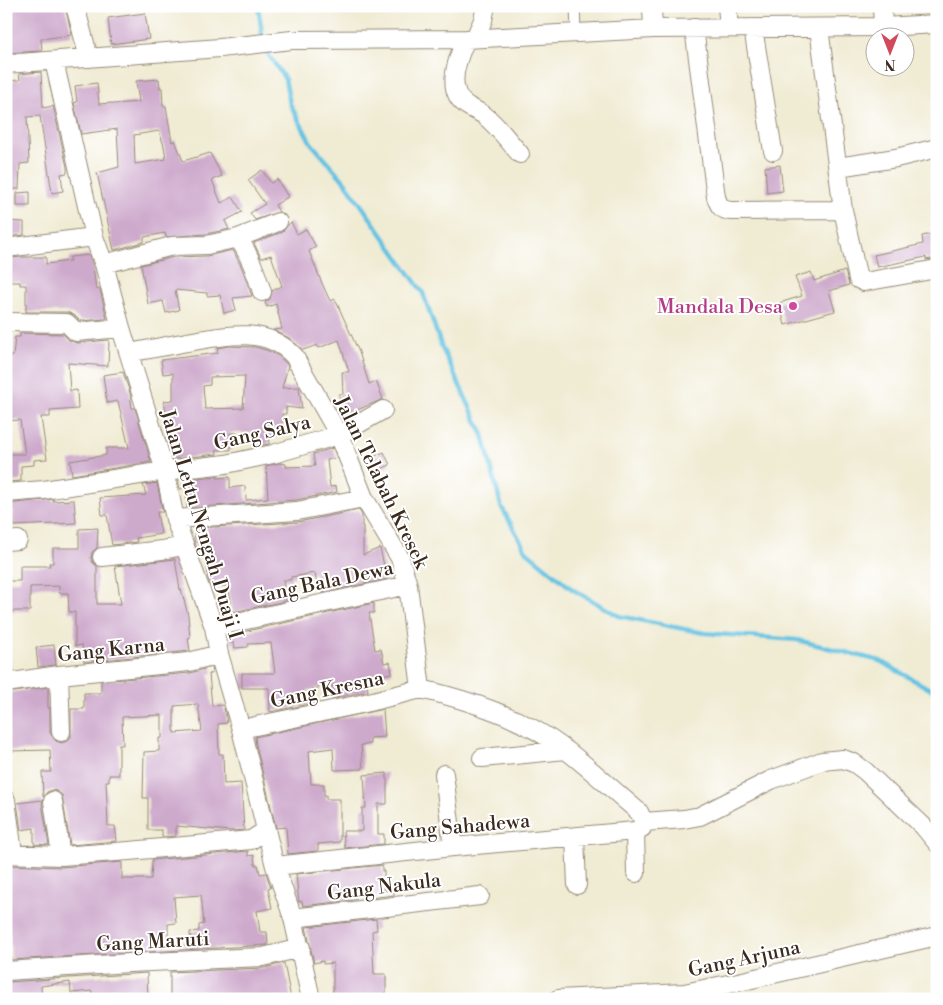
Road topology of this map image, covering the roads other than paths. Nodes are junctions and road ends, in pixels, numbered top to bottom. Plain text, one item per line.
1 (75, 6) edge
2 (486, 6) edge
3 (575, 6) edge
4 (652, 6) edge
5 (727, 6) edge
6 (882, 6) edge
7 (937, 24) edge
8 (883, 27) junction
9 (694, 28) junction
10 (729, 28) junction
11 (753, 28) junction
12 (819, 28) junction
13 (653, 29) junction
14 (576, 34) junction
15 (470, 38) junction
16 (89, 58) junction
17 (54, 61) junction
18 (6, 64) edge
19 (937, 148) edge
20 (773, 151) dead end
21 (520, 154) dead end
22 (838, 167) junction
23 (843, 210) junction
24 (278, 222) dead end
25 (94, 237) junction
26 (238, 238) junction
27 (6, 248) edge
28 (104, 264) junction
29 (937, 269) edge
30 (262, 292) dead end
31 (6, 322) edge
32 (121, 328) junction
33 (129, 352) junction
34 (383, 410) dead end
35 (339, 435) junction
36 (165, 471) junction
37 (6, 493) edge
38 (364, 498) junction
39 (175, 519) junction
40 (184, 546) junction
41 (102, 557) dead end
42 (408, 585) junction
43 (214, 627) junction
44 (219, 654) junction
45 (59, 675) junction
46 (6, 683) edge
47 (421, 689) junction
48 (241, 729) junction
49 (60, 732) dead end
50 (566, 750) junction
51 (482, 758) dead end
52 (444, 774) dead end
53 (6, 800) edge
54 (53, 801) dead end
55 (640, 826) junction
56 (265, 831) junction
57 (575, 837) junction
58 (937, 843) edge
59 (453, 847) junction
60 (10, 853) edge
61 (60, 856) junction
62 (275, 866) junction
63 (636, 874) dead end
64 (577, 885) dead end
65 (480, 896) dead end
66 (293, 918) junction
67 (937, 936) edge
68 (301, 948) junction
69 (6, 971) edge
70 (312, 999) edge
71 (558, 999) edge

1 - 16 street
2 - 15 street
3 - 14 lane
4 - 13 street
5 - 10 street
6 - 8 street
7 - 8 street
8 - 12 street
9 - 10 street
9 - 13 street
9 - 23 street
10 - 11 street
11 - 12 street
11 - 20 street
12 - 22 street
13 - 14 street
14 - 15 street
15 - 16 street
15 - 21 street
16 - 17 street
17 - 18 street
17 - 25 street, Jalan Lettu Nengah Duaji I
19 - 22 street
22 - 23 street
23 - 29 street
24 - 26 street
25 - 27 street
25 - 28 street, Jalan Lettu Nengah Duaji I
26 - 28 street
26 - 30 street
28 - 32 street, Jalan Lettu Nengah Duaji I
31 - 32 street
32 - 33 street, Jalan Lettu Nengah Duaji I
33 - 35 street, Jalan Telabah Kresek
33 - 36 street, Jalan Lettu Nengah Duaji I
34 - 35 street, Gang Salya
35 - 36 street, Gang Salya
35 - 38 street, Jalan Telabah Kresek
36 - 37 street, Gang Salya
36 - 39 street, Jalan Lettu Nengah Duaji I
38 - 39 street
38 - 42 street, Jalan Telabah Kresek
39 - 40 street, Jalan Lettu Nengah Duaji I
40 - 41 street
40 - 43 street, Jalan Lettu Nengah Duaji I
42 - 43 street, Gang Bala Dewa
42 - 47 street, Jalan Telabah Kresek
43 - 44 street, Jalan Lettu Nengah Duaji I
44 - 45 street, Gang Karna
44 - 48 street, Jalan Lettu Nengah Duaji I
45 - 46 street, Gang Karna
45 - 49 street
47 - 48 street, Gang Kresna
47 - 50 street
48 - 56 street, Jalan Lettu Nengah Duaji I
50 - 51 street
50 - 55 street
52 - 59 street
53 - 60 street
54 - 61 street
55 - 57 street, Gang Sahadewa
55 - 58 street, Gang Sahadewa
55 - 63 street
56 - 61 street
56 - 62 street, Jalan Lettu Nengah Duaji I
57 - 59 street, Gang Sahadewa
57 - 64 street
59 - 62 street, Gang Sahadewa
60 - 61 street
62 - 66 street, Jalan Lettu Nengah Duaji I
65 - 66 street, Gang Nakula
66 - 68 street, Jalan Lettu Nengah Duaji I
67 - 71 street, Gang Arjuna
68 - 69 street, Gang Maruti
68 - 70 street, Jalan Lettu Nengah Duaji I

